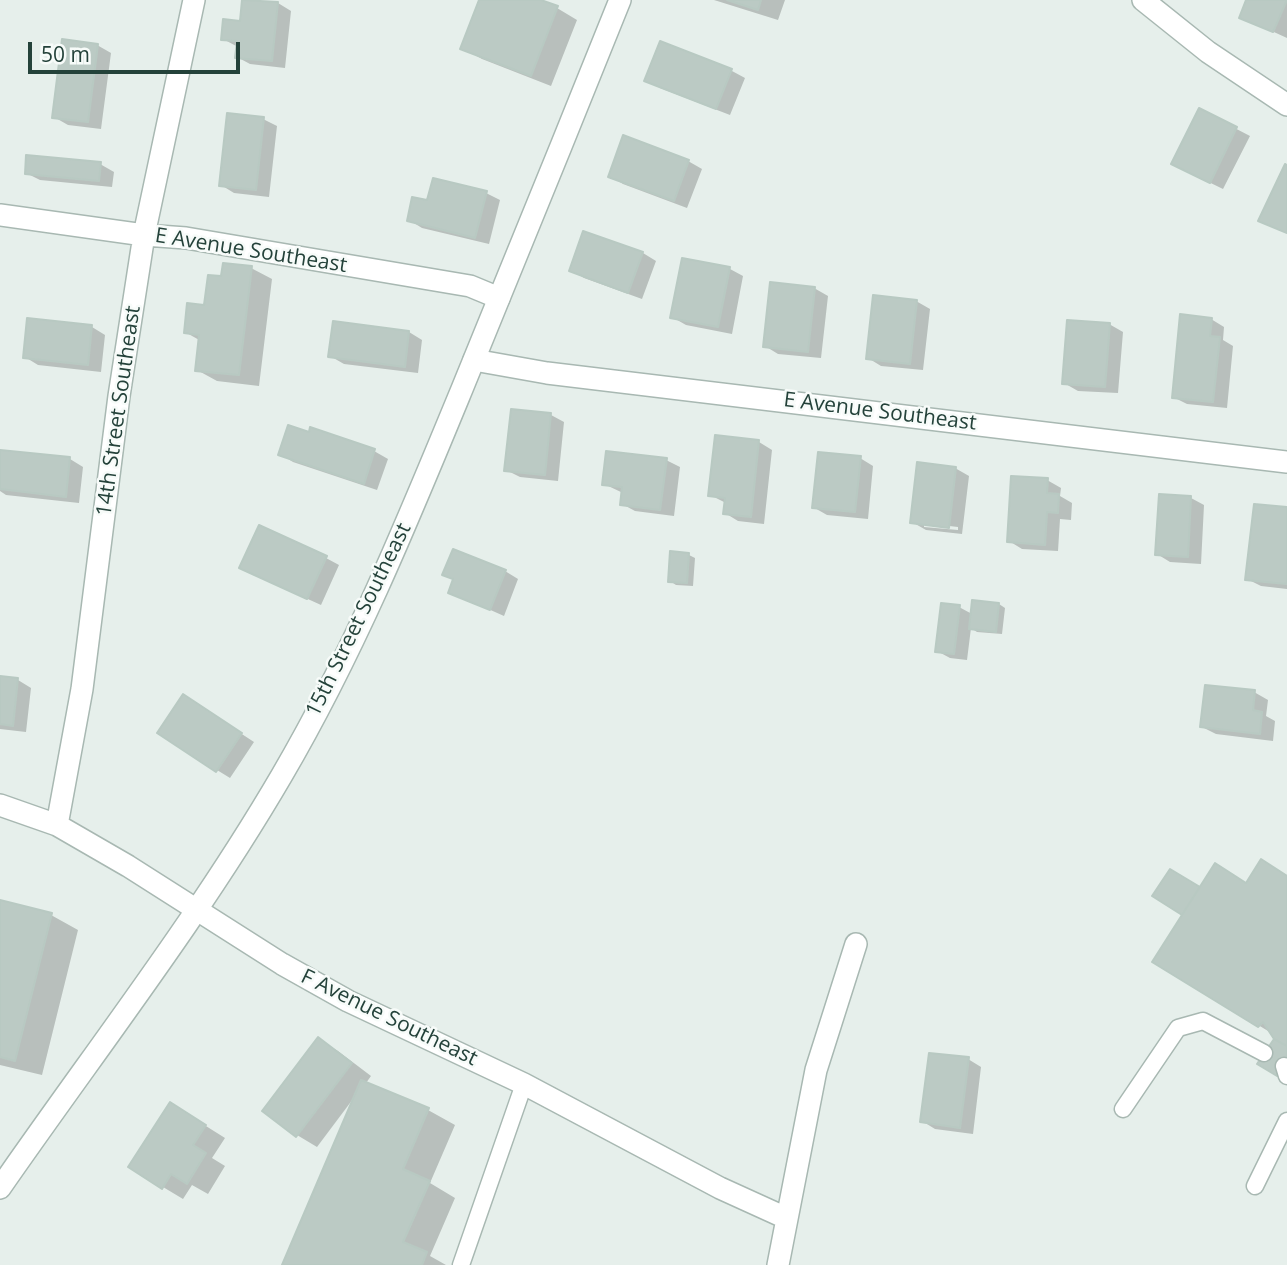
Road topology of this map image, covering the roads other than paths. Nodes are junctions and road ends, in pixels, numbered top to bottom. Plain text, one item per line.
1 (194, 0) edge
2 (620, 0) edge
3 (1143, 0) edge
4 (1287, 105) edge
5 (0, 215) edge
6 (144, 235) junction
7 (499, 298) junction
8 (474, 360) junction
9 (1287, 462) edge
10 (0, 806) edge
11 (57, 825) junction
12 (198, 910) junction
13 (856, 944) dead end
14 (1264, 1053) dead end
15 (524, 1084) junction
16 (1123, 1109) dead end
17 (1287, 1121) edge
18 (1255, 1186) dead end
19 (0, 1188) edge
20 (786, 1218) junction
21 (461, 1265) edge
22 (778, 1265) edge

1 - 6 street, 14th Street Southeast
2 - 7 street, 15th Street Southeast
3 - 4 street
5 - 6 street, E Avenue Southeast
6 - 7 street, E Avenue Southeast
6 - 11 street, 14th Street Southeast
7 - 8 street, 15th Street Southeast
8 - 9 street, E Avenue Southeast
8 - 12 street, 15th Street Southeast
10 - 11 street, F Avenue Southeast
11 - 12 street, F Avenue Southeast
12 - 15 street, F Avenue Southeast
12 - 19 street, 15th Street Southeast
13 - 20 street
14 - 16 lane
15 - 20 street, F Avenue Southeast
15 - 21 lane
17 - 18 lane
20 - 22 street

